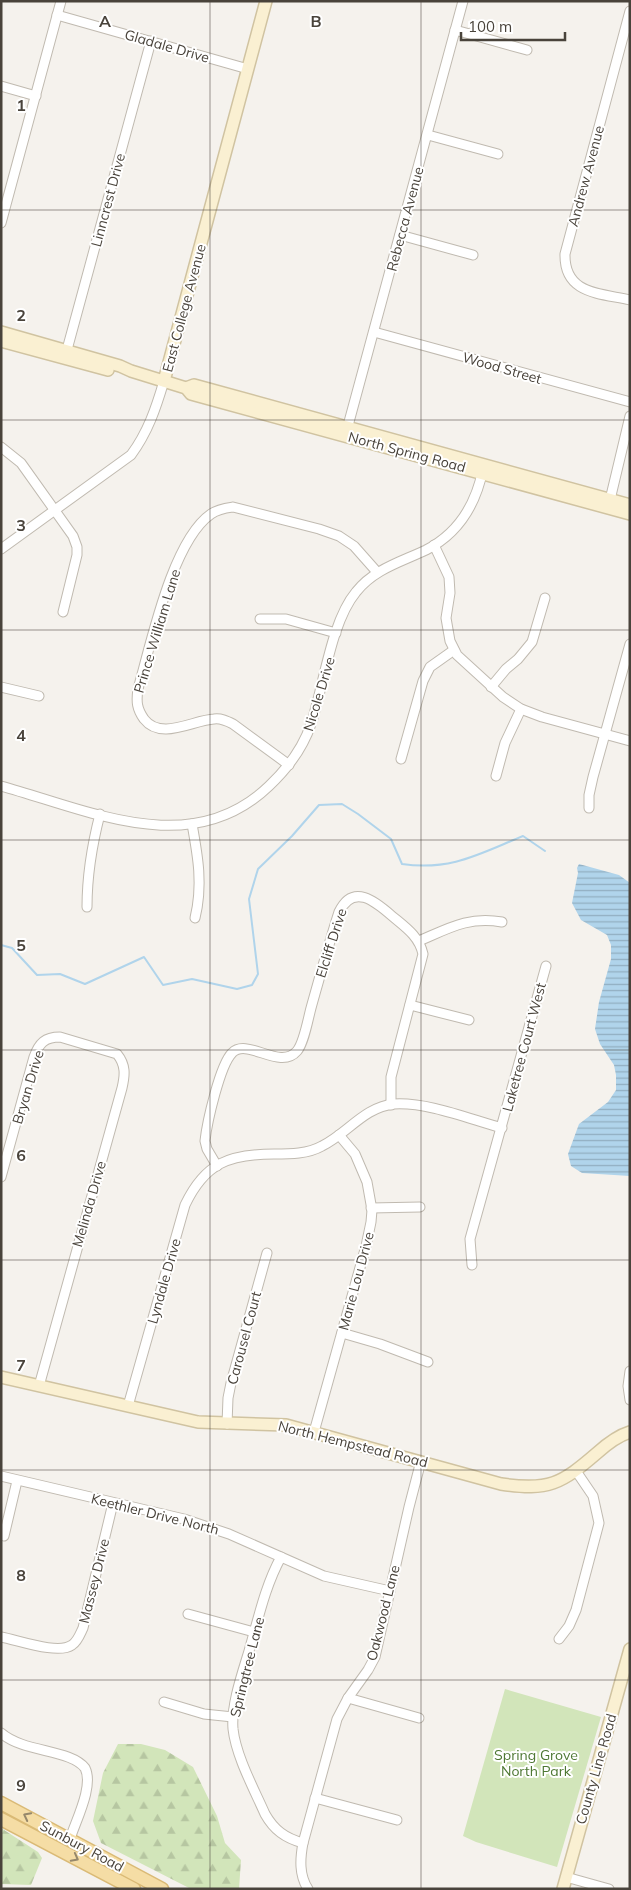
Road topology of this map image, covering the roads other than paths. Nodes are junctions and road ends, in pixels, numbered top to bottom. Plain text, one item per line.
1 (61, 1) edge
2 (266, 1) edge
3 (463, 1) edge
4 (630, 11) edge
5 (57, 15) junction
6 (455, 30) junction
7 (151, 41) junction
8 (527, 50) dead end
9 (248, 68) junction
10 (1, 86) edge
11 (36, 96) junction
12 (428, 135) junction
13 (498, 154) dead end
14 (1, 223) edge
15 (400, 235) junction
16 (473, 255) dead end
17 (630, 300) edge
18 (1, 332) edge
19 (374, 332) junction
20 (1, 341) edge
21 (65, 354) junction
22 (164, 381) junction
23 (630, 402) edge
24 (630, 416) edge
25 (347, 432) junction
26 (1, 447) edge
27 (483, 469) junction
28 (609, 503) junction
29 (630, 505) edge
30 (55, 511) junction
31 (630, 514) edge
32 (434, 545) junction
33 (1, 549) edge
34 (377, 572) junction
35 (545, 598) dead end
36 (63, 612) dead end
37 (260, 619) dead end
38 (336, 633) junction
39 (630, 644) edge
40 (454, 650) junction
41 (1, 686) edge
42 (491, 687) junction
43 (39, 696) dead end
44 (521, 709) junction
45 (605, 734) junction
46 (630, 741) edge
47 (401, 759) dead end
48 (289, 765) junction
49 (496, 776) dead end
50 (1, 786) edge
51 (589, 808) dead end
52 (100, 814) junction
53 (192, 824) junction
54 (87, 908) dead end
55 (195, 918) dead end
56 (502, 922) dead end
57 (419, 941) junction
58 (546, 966) dead end
59 (410, 1005) junction
60 (469, 1020) dead end
61 (87, 1044) joint
62 (391, 1104) junction
63 (502, 1128) junction
64 (338, 1134) junction
65 (217, 1166) junction
66 (1, 1177) edge
67 (420, 1207) dead end
68 (371, 1208) junction
69 (267, 1254) dead end
70 (472, 1265) dead end
71 (342, 1333) junction
72 (428, 1362) dead end
73 (630, 1372) edge
74 (1, 1377) edge
75 (39, 1386) junction
76 (630, 1400) edge
77 (128, 1406) junction
78 (227, 1424) junction
79 (314, 1432) junction
80 (630, 1432) edge
81 (422, 1461) junction
82 (576, 1471) junction
83 (1, 1476) edge
84 (17, 1480) junction
85 (113, 1503) junction
86 (4, 1536) dead end
87 (281, 1557) junction
88 (390, 1590) junction
89 (188, 1614) dead end
90 (254, 1632) junction
91 (1, 1637) edge
92 (558, 1639) dead end
93 (630, 1649) edge
94 (348, 1698) junction
95 (164, 1702) dead end
96 (233, 1717) junction
97 (419, 1718) dead end
98 (1, 1733) edge
99 (315, 1798) junction
100 (1, 1803) edge
101 (1, 1819) edge
102 (397, 1820) dead end
103 (70, 1839) junction
104 (303, 1843) junction
105 (566, 1877) junction
106 (134, 1889) edge
107 (162, 1889) edge
108 (308, 1889) edge
109 (563, 1889) edge
110 (609, 1889) edge

1 - 5 street
2 - 9 street, East College Avenue
3 - 6 street, Rebecca Avenue
4 - 17 street, Andrew Avenue
5 - 7 street, Gladale Drive
5 - 11 street
6 - 8 street
6 - 12 street, Rebecca Avenue
7 - 9 street, Gladale Drive
7 - 21 street, Linncrest Drive
9 - 22 street, East College Avenue
10 - 11 street
11 - 14 street
12 - 13 street
12 - 15 street, Rebecca Avenue
15 - 16 street
15 - 19 street, Rebecca Avenue
18 - 21 street
19 - 23 street, Wood Street
19 - 25 street, Rebecca Avenue
20 - 21 street
21 - 22 street, North Spring Road
22 - 25 street, North Spring Road
22 - 30 street, East College Avenue
24 - 28 street
25 - 27 street, North Spring Road
26 - 30 street
27 - 28 street, North Spring Road
27 - 32 street, Nicole Drive
28 - 29 street, North Spring Road
28 - 31 street, North Spring Road
30 - 33 street, East College Avenue
30 - 36 street
32 - 34 street, Nicole Drive
32 - 40 street
34 - 38 street, Nicole Drive
34 - 48 street, Prince William Lane
35 - 42 street
37 - 38 street
38 - 48 street, Nicole Drive
39 - 45 street
40 - 42 street
40 - 47 street
41 - 43 street
42 - 44 street
44 - 45 street
44 - 49 street
45 - 46 street
45 - 51 street
48 - 53 street, Nicole Drive
50 - 52 street, Nicole Drive
52 - 53 street, Nicole Drive
52 - 54 street
53 - 55 street
56 - 57 street
57 - 59 street
57 - 65 street, Elcliff Drive
58 - 63 street, Laketree Court West
59 - 60 street
59 - 62 street
61 - 66 street, Bryan Drive
61 - 75 street, Melinda Drive
62 - 63 street
62 - 64 street, Lyndale Drive
63 - 70 street, Laketree Court West
64 - 65 street, Lyndale Drive
64 - 68 street, Marie Lou Drive
65 - 77 street, Lyndale Drive
67 - 68 street
68 - 71 street, Marie Lou Drive
69 - 78 street, Carousel Court
71 - 72 street
71 - 79 street, Marie Lou Drive
73 - 76 street
74 - 75 street, North Hempstead Road
75 - 77 street, North Hempstead Road
77 - 78 street, North Hempstead Road
78 - 79 street, North Hempstead Road
79 - 81 street, North Hempstead Road
80 - 82 street, North Hempstead Road
81 - 82 street, North Hempstead Road
81 - 88 street, Oakwood Lane
82 - 92 street
83 - 84 street, Keethler Drive North
84 - 85 street, Keethler Drive North
84 - 86 street
85 - 87 street, Keethler Drive North
85 - 91 street, Massey Drive
87 - 88 street, Keethler Drive North
87 - 90 street, Springtree Lane
88 - 94 street, Oakwood Lane
89 - 90 street
90 - 96 street, Springtree Lane
93 - 105 street, County Line Road
94 - 97 street
94 - 99 street, Oakwood Lane
95 - 96 street
96 - 104 street, Springtree Lane
98 - 103 street
99 - 102 street
99 - 104 street, Oakwood Lane
103 -> 100 main road, Sunbury Road
101 -> 106 main road, Sunbury Road
103 - 107 main road, Sunbury Road
104 - 108 street, Oakwood Lane
105 - 109 street, County Line Road
105 - 110 street

